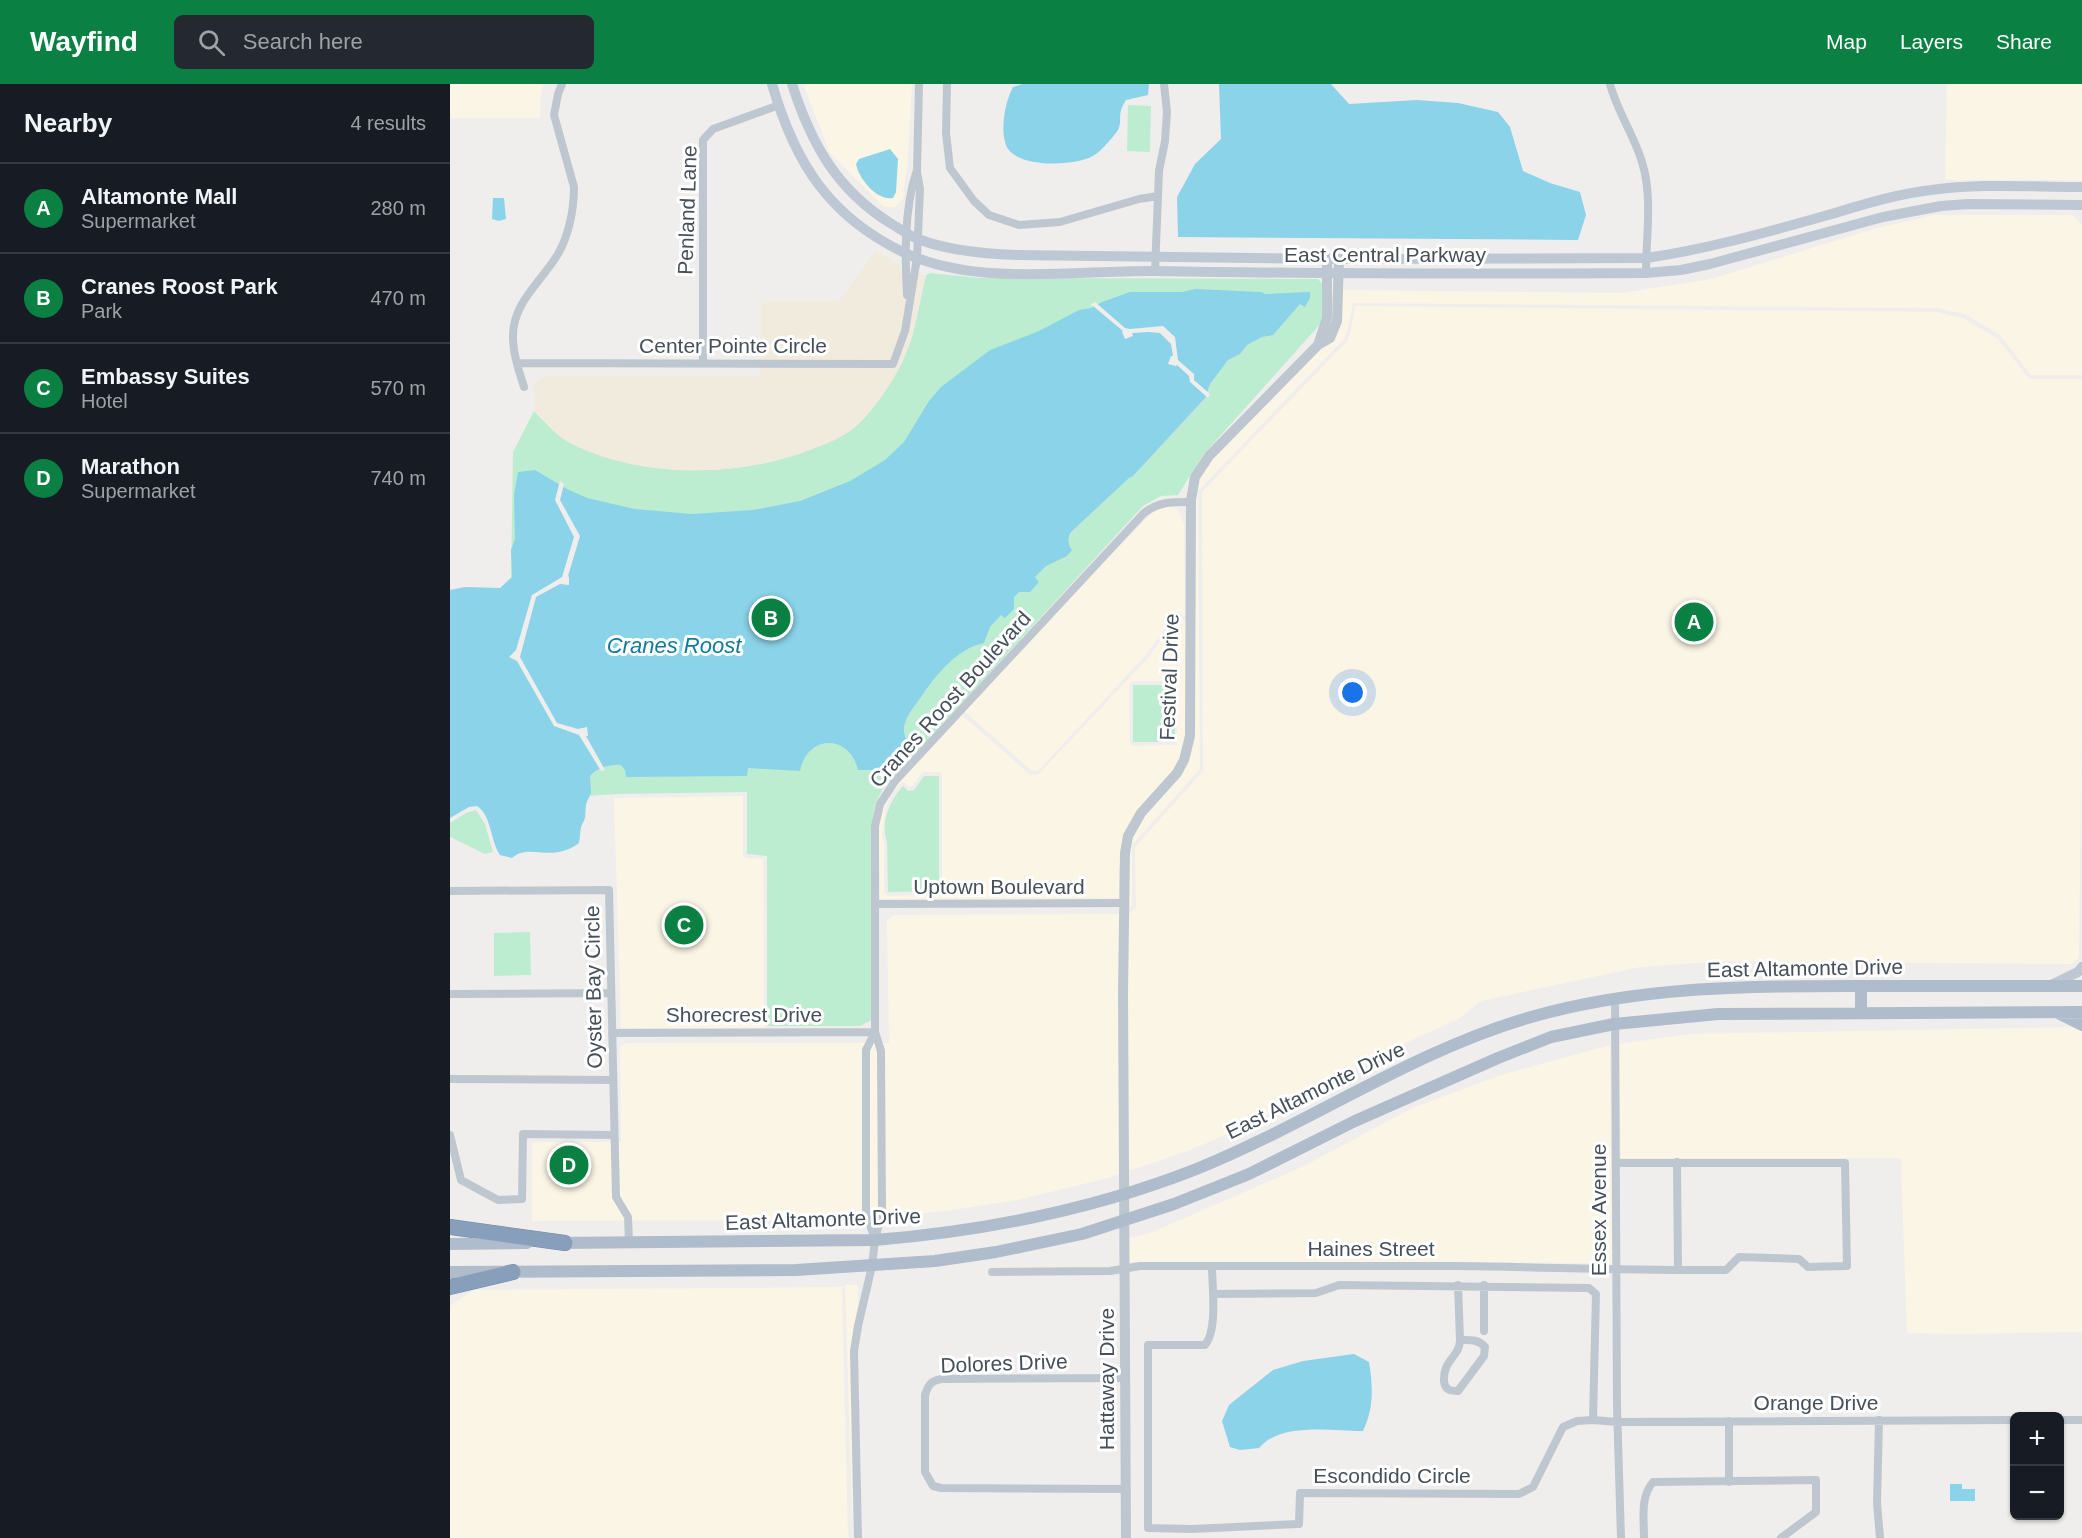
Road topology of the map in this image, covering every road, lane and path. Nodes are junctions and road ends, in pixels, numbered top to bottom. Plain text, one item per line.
1 (561, 84) edge
2 (772, 84) edge
3 (792, 84) edge
4 (919, 84) edge
5 (947, 84) edge
6 (1164, 84) edge
7 (1610, 84) edge
8 (778, 105) junction
9 (917, 172) junction
10 (2082, 187) edge
11 (1158, 196) junction
12 (2082, 205) edge
13 (907, 233) junction
14 (919, 239) junction
15 (905, 253) junction
16 (1156, 257) junction
17 (918, 258) junction
18 (1646, 258) junction
19 (1327, 259) junction
20 (1339, 260) junction
21 (1155, 272) junction
22 (1333, 273) junction
23 (1646, 273) junction
24 (907, 311) junction
25 (517, 363) junction
26 (704, 363) junction
27 (524, 387) dead end
28 (1191, 502) junction
29 (450, 891) edge
30 (1123, 903) junction
31 (876, 904) junction
32 (2082, 967) edge
33 (1861, 986) junction
34 (2049, 986) junction
35 (2082, 986) edge
36 (611, 993) junction
37 (450, 994) edge
38 (1615, 998) junction
39 (2056, 1012) junction
40 (2082, 1012) edge
41 (1861, 1013) junction
42 (1614, 1024) junction
43 (2082, 1025) edge
44 (875, 1032) junction
45 (612, 1033) junction
46 (450, 1079) edge
47 (613, 1080) junction
48 (450, 1135) edge
49 (614, 1135) junction
50 (1677, 1162) junction
51 (1616, 1163) junction
52 (1124, 1193) junction
53 (1124, 1221) junction
54 (450, 1227) edge
55 (875, 1240) junction
56 (630, 1242) junction
57 (565, 1243) junction
58 (450, 1244) edge
59 (872, 1266) junction
60 (1212, 1266) junction
61 (1125, 1268) junction
62 (1616, 1270) junction
63 (1678, 1270) junction
64 (450, 1272) edge
65 (513, 1272) junction
66 (992, 1272) dead end
67 (1458, 1285) junction
68 (1484, 1285) junction
69 (450, 1287) edge
70 (1212, 1294) junction
71 (1484, 1331) dead end
72 (1460, 1340) junction
73 (1126, 1378) junction
74 (1593, 1420) junction
75 (1879, 1420) junction
76 (2010, 1420) edge
77 (2064, 1420) edge
78 (2082, 1420) edge
79 (1729, 1421) junction
80 (1618, 1422) junction
81 (1729, 1482) junction
82 (1126, 1489) junction
83 (858, 1538) edge
84 (1126, 1538) edge
85 (1621, 1538) edge
86 (1644, 1538) edge
87 (1781, 1538) edge
88 (1880, 1538) edge

1 - 25 street
2 - 8 main road, East Central Parkway
3 - 13 main road, East Central Parkway
4 - 9 street
5 - 11 street
6 - 11 street
7 - 18 street
8 - 15 main road, East Central Parkway
8 - 26 street, Penland Lane
9 - 13 street, Center Pointe Circle
9 - 14 street, Center Pointe Circle
10 - 18 main road, East Central Parkway
11 - 16 street
12 - 23 main road, East Central Parkway
13 - 14 main road, East Central Parkway
13 - 15 street, Center Pointe Circle
14 - 16 main road, East Central Parkway
14 - 17 street, Center Pointe Circle
15 - 17 main road, East Central Parkway
15 - 24 street, Center Pointe Circle
16 - 19 main road, East Central Parkway
16 - 21 street
17 - 21 main road, East Central Parkway
17 - 24 street, Center Pointe Circle
18 - 20 main road, East Central Parkway
18 - 23 street
19 - 20 main road, East Central Parkway
19 - 22 street, Festival Drive
20 - 22 street, Festival Drive
21 - 22 main road, East Central Parkway
22 - 23 main road, East Central Parkway
22 - 28 street, Festival Drive
24 - 26 street, Center Pointe Circle
25 - 26 street, Center Pointe Circle
25 - 27 street
28 - 30 street, Festival Drive
28 - 31 street, Cranes Roost Boulevard
29 - 36 street, Oyster Bay Circle
30 - 31 street, Uptown Boulevard
30 - 52 street, Festival Drive
31 - 44 street, Cranes Roost Boulevard
32 - 34 main road
33 - 34 main road, East Altamonte Drive
33 - 38 main road, East Altamonte Drive
33 - 41 main road
34 - 35 main road, East Altamonte Drive
36 - 37 street
36 - 45 street, Oyster Bay Circle
38 - 42 street, Essex Avenue
38 - 52 main road, East Altamonte Drive
39 - 40 main road
39 - 41 main road
39 - 43 main road
41 - 42 main road
42 - 51 street, Essex Avenue
42 - 53 main road
44 - 45 street, Shorecrest Drive
44 - 55 street, Cranes Roost Boulevard
44 - 55 street, Cranes Roost Boulevard
45 - 47 street, Oyster Bay Circle
46 - 47 street
47 - 49 street, Oyster Bay Circle
48 - 49 street
49 - 56 street, Oyster Bay Circle
50 - 51 street
50 - 63 street
50 - 63 street, Haines Street
51 - 62 street, Essex Avenue
52 - 53 street, Festival Drive
52 - 55 main road, East Altamonte Drive
53 - 59 main road
53 - 61 street, Hattaway Drive
54 - 57 highway
55 - 56 main road, East Altamonte Drive
55 - 59 street, Cranes Roost Boulevard
56 - 57 main road, East Altamonte Drive
57 - 58 main road, East Altamonte Drive
59 - 65 main road
59 - 83 street, Cranes Roost Boulevard
60 - 61 street, Haines Street
60 - 62 street, Haines Street
60 - 70 street, Escondido Circle
61 - 66 street, Haines Street
61 - 73 street, Hattaway Drive
62 - 63 street, Haines Street
62 - 80 street, Essex Avenue
64 - 65 main road
65 - 69 highway
67 - 68 street
67 - 70 street
67 - 72 street
68 - 71 street
68 - 74 street
70 - 74 street, Escondido Circle
72 - 72 street
73 - 82 street, Hattaway Drive
73 - 82 street, Dolores Drive
74 - 80 street, Escondido Circle
75 - 76 street, Orange Drive
75 - 79 street, Orange Drive
75 - 88 street
77 - 78 street
79 - 80 street, Orange Drive
79 - 81 street
80 - 85 street, Essex Avenue
81 - 86 street
81 - 87 street
82 - 84 street, Hattaway Drive

